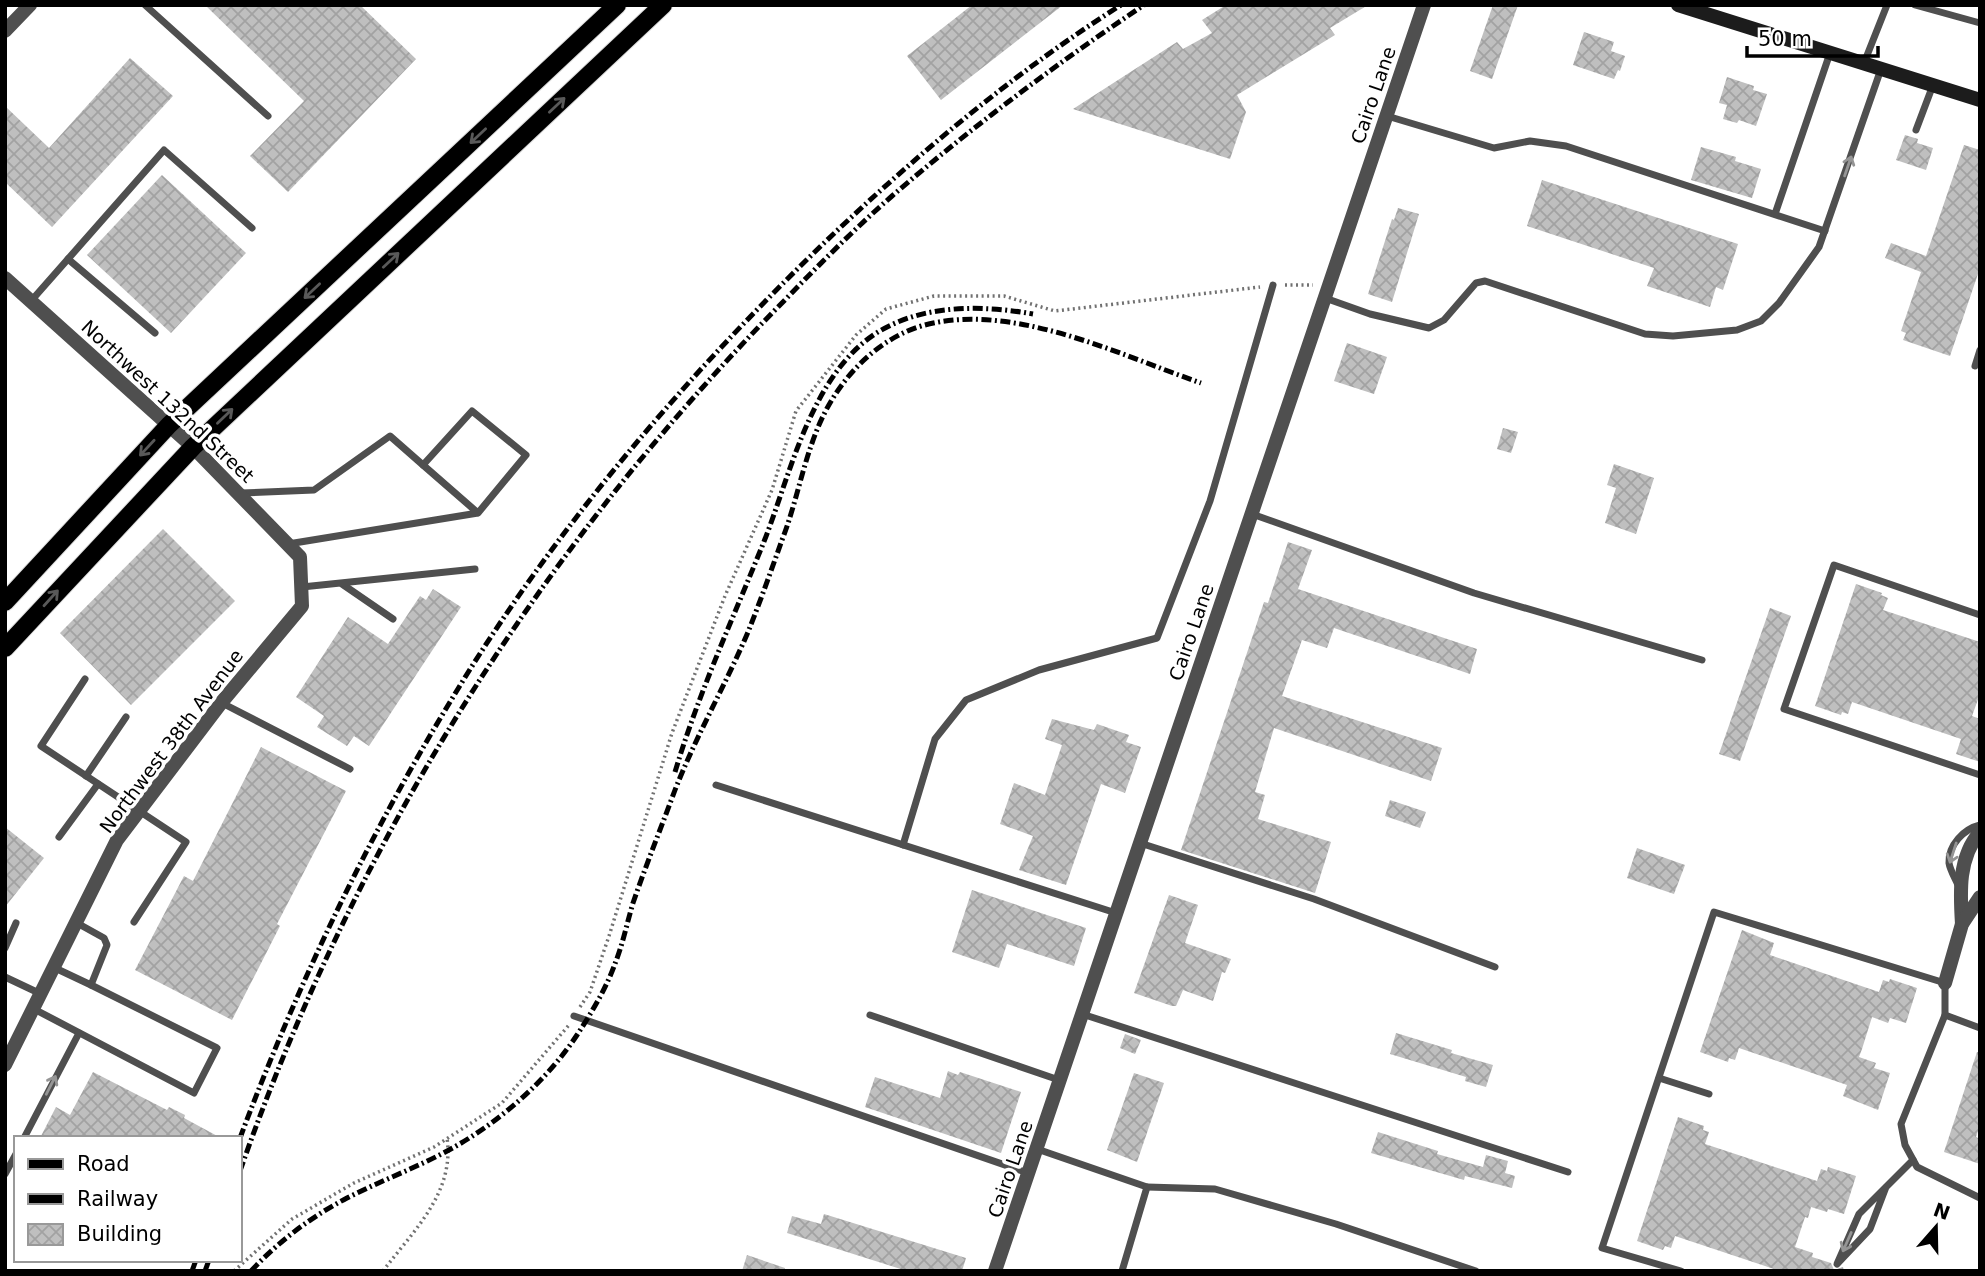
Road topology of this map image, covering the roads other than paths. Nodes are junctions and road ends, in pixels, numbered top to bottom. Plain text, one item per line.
1 (145, 5) edge
2 (617, 5) edge
3 (663, 5) edge
4 (1424, 5) edge
5 (1678, 5) edge
6 (1887, 5) edge
7 (1915, 5) edge
8 (22, 8) edge
9 (1980, 23) edge
10 (5, 31) edge
11 (1830, 53) junction
12 (1864, 64) junction
13 (1881, 69) junction
14 (1933, 85) junction
15 (1980, 100) edge
16 (268, 116) dead end
17 (1386, 116) junction
18 (1916, 131) dead end
19 (1775, 214) junction
20 (252, 228) dead end
21 (1825, 231) junction
22 (68, 259) junction
23 (5, 278) edge
24 (1273, 285) road end
25 (1327, 293) junction
26 (31, 301) junction
27 (155, 333) dead end
28 (1980, 350) edge
29 (1975, 366) dead end
30 (169, 425) junction
31 (192, 447) junction
32 (423, 465) junction
33 (238, 494) junction
34 (478, 513) junction
35 (1252, 514) junction
36 (288, 544) junction
37 (300, 557) joint
38 (474, 569) dead end
39 (342, 583) junction
40 (301, 587) junction
41 (5, 603) edge
42 (1980, 615) edge
43 (393, 619) dead end
44 (5, 648) edge
45 (1702, 660) dead end
46 (85, 679) dead end
47 (221, 703) junction
48 (126, 717) dead end
49 (349, 769) dead end
50 (1980, 775) edge
51 (86, 776) junction
52 (98, 784) junction
53 (716, 785) dead end
54 (139, 811) junction
55 (1980, 825) edge
56 (1980, 832) edge
57 (58, 837) dead end
58 (1140, 843) junction
59 (903, 845) junction
60 (1961, 892) junction
61 (1980, 897) edge
62 (1116, 914) junction
63 (134, 922) dead end
64 (16, 923) dead end
65 (76, 923) junction
66 (1962, 924) junction
67 (5, 948) edge
68 (1495, 967) dead end
69 (55, 968) junction
70 (5, 977) edge
71 (1945, 983) junction
72 (91, 985) junction
73 (42, 994) junction
74 (34, 1009) junction
75 (1082, 1014) junction
76 (870, 1015) dead end
77 (1945, 1015) junction
78 (575, 1016) road end
79 (1980, 1028) edge
80 (79, 1033) junction
81 (7, 1059) edge
82 (1659, 1078) junction
83 (1060, 1081) junction
84 (1709, 1094) dead end
85 (25, 1136) edge
86 (1037, 1149) junction
87 (14, 1158) edge
88 (1913, 1160) junction
89 (1568, 1172) dead end
90 (5, 1174) edge
91 (1028, 1174) junction
92 (1147, 1187) junction
93 (1885, 1187) junction
94 (1980, 1198) edge
95 (1835, 1267) edge
96 (995, 1271) edge
97 (1122, 1271) edge
98 (1476, 1271) edge
99 (1681, 1271) edge

1 - 16 lane
2 -> 30 main road
31 -> 3 main road
4 - 17 street, Cairo Lane
5 - 11 main road
6 - 12 lane
7 - 9 lane
8 - 10 street
11 - 12 main road
11 - 19 lane
12 - 13 main road
13 - 14 main road
21 -> 13 lane
14 - 15 main road
14 - 18 lane
17 - 19 lane
17 - 25 street, Cairo Lane
19 - 21 lane
20 - 22 lane
21 - 25 lane
22 - 26 lane
22 - 27 lane
23 - 26 street, Northwest 132nd Street
24 - 59 lane
25 - 35 street, Cairo Lane
26 - 30 street, Northwest 132nd Street
28 - 29 lane
30 - 31 street, Northwest 132nd Street
30 -> 41 main road
31 - 33 street, Northwest 132nd Street
44 -> 31 main road
32 - 33 lane
32 - 34 lane
32 - 34 lane
33 - 36 street, Northwest 132nd Street
34 - 36 lane
35 - 45 lane
35 - 58 street, Cairo Lane
36 - 37 street, Northwest 132nd Street
37 - 40 street, Northwest 38th Avenue
38 - 39 lane
39 - 40 lane
39 - 43 lane
40 - 47 street, Northwest 38th Avenue
42 - 50 lane
46 - 51 lane
47 - 49 lane
47 - 54 street, Northwest 38th Avenue
48 - 51 lane
51 - 52 lane
52 - 54 lane
52 - 57 lane
53 - 59 lane
54 - 63 lane
54 - 65 street, Northwest 38th Avenue
55 -> 60 lane
56 - 60 street
58 - 62 street, Cairo Lane
58 - 68 lane
59 - 62 lane
60 - 66 street
61 - 66 street
62 - 75 street, Cairo Lane
64 - 67 lane
65 - 69 street, Northwest 38th Avenue
65 - 72 lane
66 - 71 street
69 - 72 lane
69 - 73 street, Northwest 38th Avenue
70 - 73 lane
71 - 77 lane
71 - 82 lane
72 - 80 lane
73 - 74 street, Northwest 38th Avenue
74 - 80 lane
74 - 81 street, Northwest 38th Avenue
75 - 83 street, Cairo Lane
75 - 89 lane
76 - 83 lane
77 - 79 lane
77 - 88 lane
78 - 91 lane
85 -> 80 lane
82 - 84 lane
82 - 99 lane
83 - 86 street, Cairo Lane
86 - 91 street, Cairo Lane
86 - 92 lane
87 - 90 lane
88 - 93 lane
88 - 94 lane
91 - 96 street, Cairo Lane
92 - 97 lane
92 - 98 lane
93 -> 95 lane
93 - 95 lane

